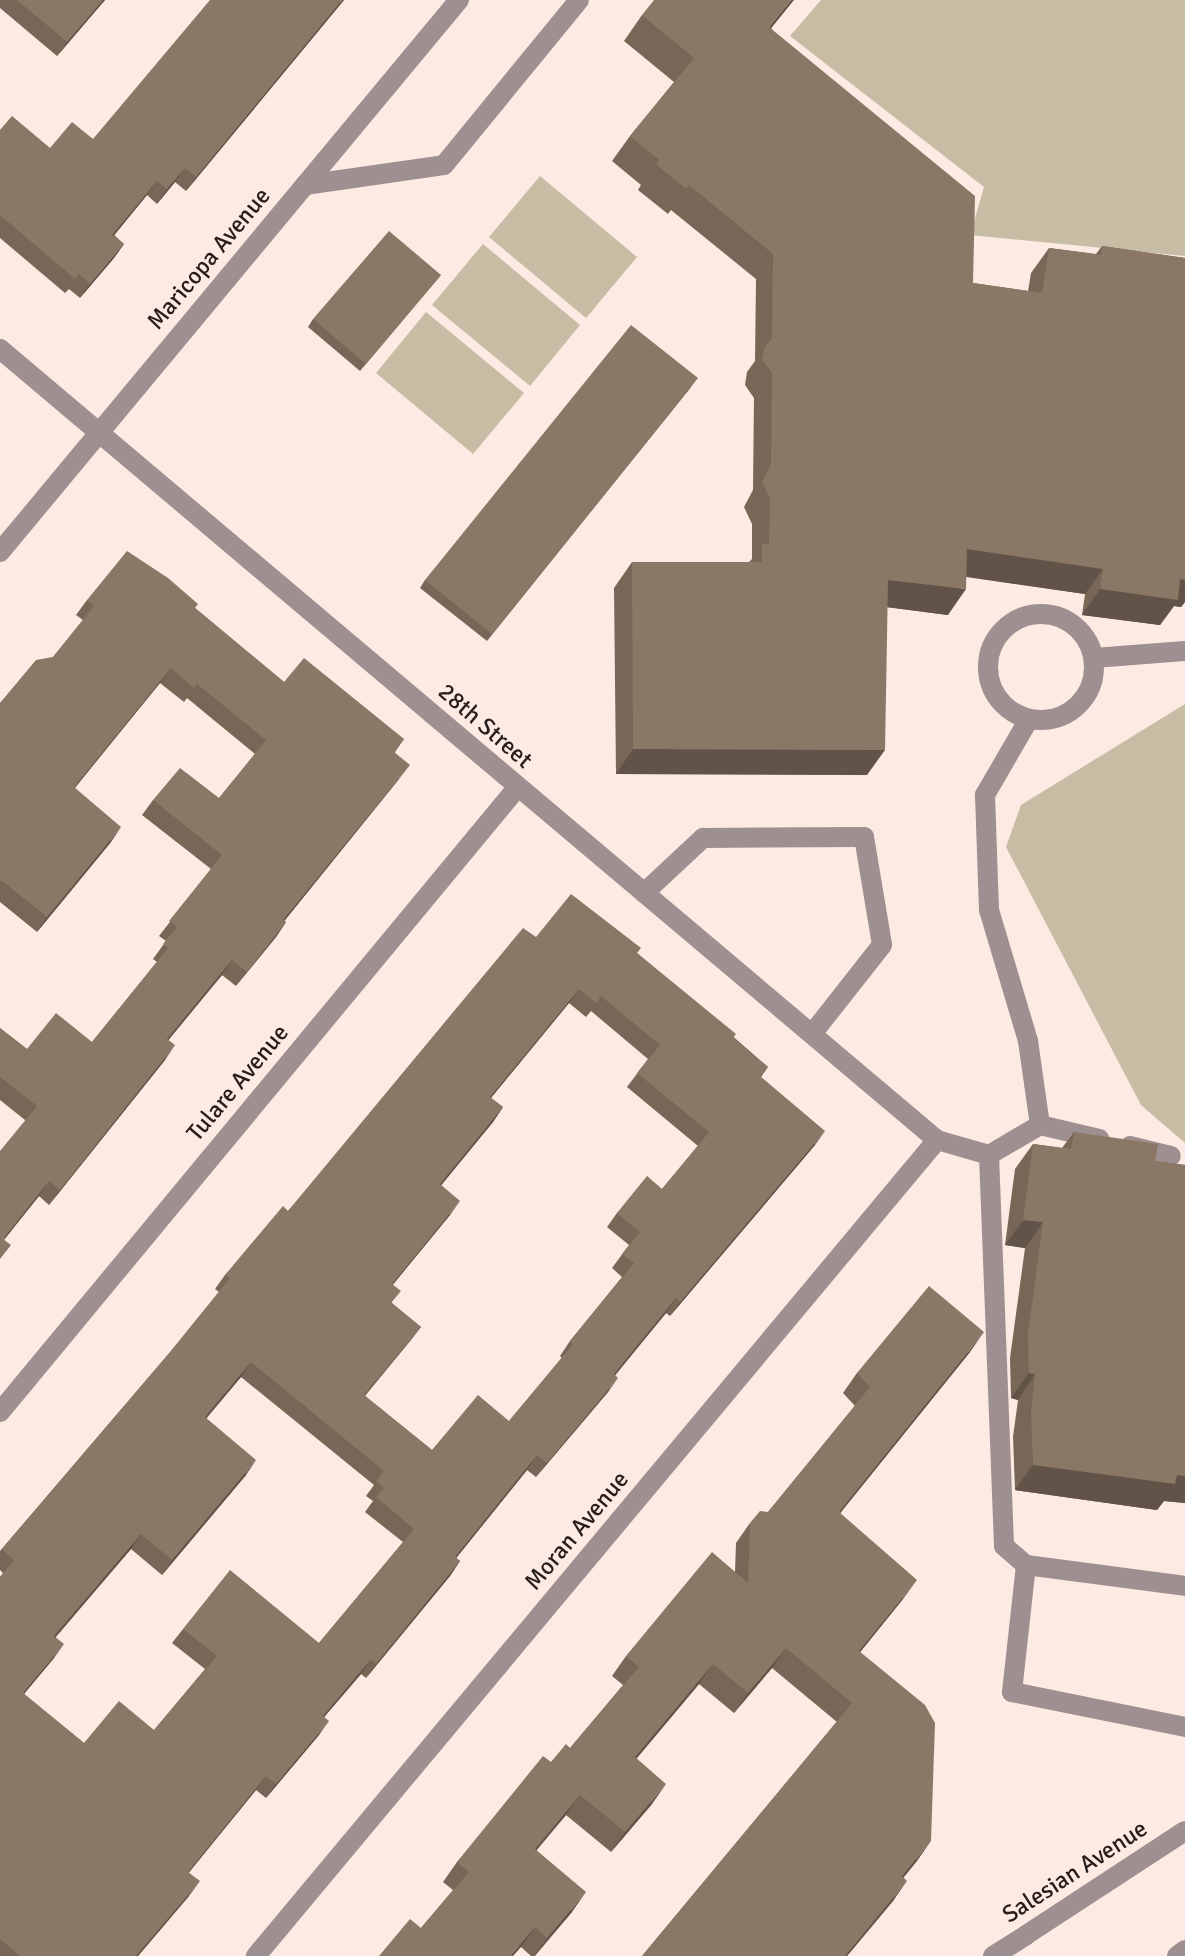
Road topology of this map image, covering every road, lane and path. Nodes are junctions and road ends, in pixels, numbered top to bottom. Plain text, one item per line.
1 (459, 0) edge
2 (579, 0) edge
3 (305, 185) junction
4 (0, 349) edge
5 (100, 432) junction
6 (0, 552) edge
7 (1185, 651) edge
8 (1094, 658) junction
9 (1029, 719) junction
10 (517, 788) junction
11 (644, 893) junction
12 (812, 1034) junction
13 (1040, 1125) junction
14 (937, 1140) junction
15 (989, 1155) junction
16 (1171, 1156) dead end
17 (0, 1412) edge
18 (1026, 1565) junction
19 (1185, 1586) edge
20 (1185, 1727) edge
21 (1185, 1831) edge
22 (1185, 1950) edge
23 (256, 1956) edge
24 (993, 1956) edge
25 (1177, 1956) edge

1 - 3 street, Maricopa Avenue
2 - 3 street
3 - 5 street, Maricopa Avenue
4 - 5 street, 28th Street
5 - 6 street, Maricopa Avenue
5 - 10 street, 28th Street
7 - 8 street
8 - 9 street
8 - 9 street
9 - 13 street
10 - 11 street, 28th Street
10 - 17 street, Tulare Avenue
11 - 12 street, 28th Street
11 - 12 street
12 - 14 street, 28th Street
13 - 15 street
13 - 16 street
14 - 15 street
14 - 23 street, Moran Avenue
15 - 18 street
18 - 19 street
18 - 20 street
21 - 24 street, Salesian Avenue
22 - 25 street

